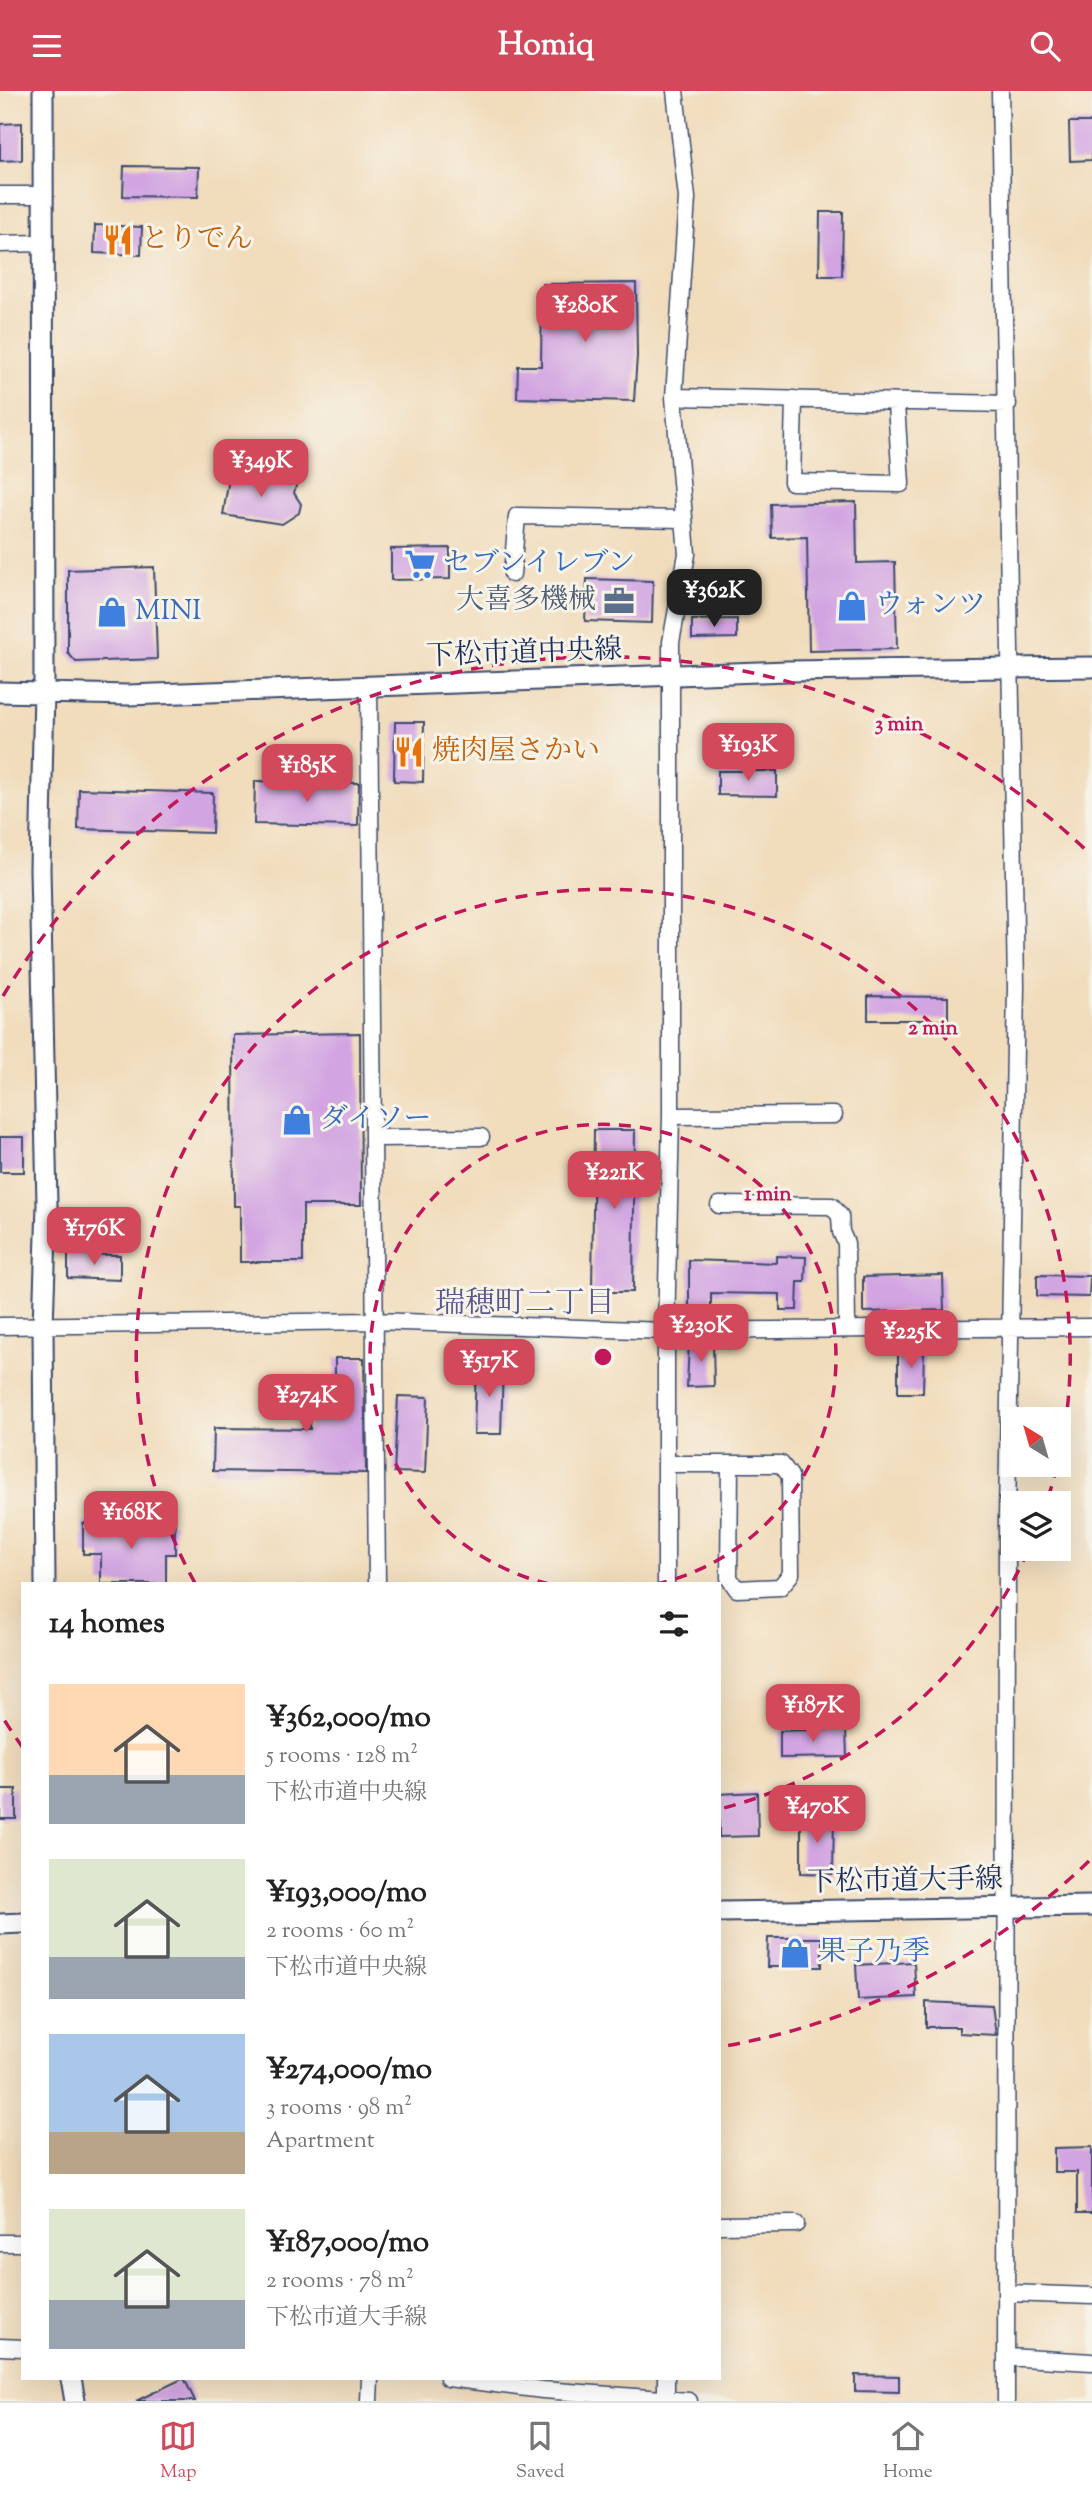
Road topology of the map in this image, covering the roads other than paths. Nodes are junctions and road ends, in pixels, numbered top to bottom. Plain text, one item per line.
1 (43, 91) edge
2 (675, 91) edge
3 (1000, 91) edge
4 (0, 195) edge
5 (41, 195) junction
6 (41, 243) junction
7 (0, 244) edge
8 (674, 397) junction
9 (794, 399) junction
10 (896, 404) junction
11 (1008, 404) junction
12 (683, 519) junction
13 (512, 574) dead end
14 (1092, 667) edge
15 (1012, 669) junction
16 (670, 677) junction
17 (369, 687) junction
18 (44, 691) junction
19 (0, 692) edge
20 (835, 1115) dead end
21 (671, 1116) junction
22 (481, 1137) dead end
23 (375, 1138) junction
24 (719, 1205) dead end
25 (375, 1321) junction
26 (0, 1326) edge
27 (43, 1327) junction
28 (1092, 1327) edge
29 (1009, 1328) junction
30 (847, 1329) junction
31 (666, 1331) junction
32 (667, 1464) junction
33 (730, 1464) junction
34 (45, 1582) edge
35 (377, 1582) edge
36 (666, 1582) edge
37 (1092, 1906) edge
38 (1005, 1909) junction
39 (721, 1912) edge
40 (21, 1923) edge
41 (0, 1924) edge
42 (796, 2224) dead end
43 (721, 2225) edge
44 (0, 2243) edge
45 (21, 2243) edge
46 (1006, 2293) junction
47 (1092, 2296) edge
48 (0, 2347) edge
49 (21, 2348) edge
50 (1006, 2357) junction
51 (1092, 2361) edge
52 (71, 2380) edge
53 (370, 2380) edge
54 (464, 2380) edge
55 (666, 2380) edge
56 (666, 2398) junction
57 (75, 2401) edge
58 (369, 2401) edge
59 (688, 2401) edge
60 (1006, 2401) edge

1 - 5 street
2 - 8 street
3 - 11 street
4 - 5 street
5 - 6 street
6 - 7 street
6 - 18 street
8 - 9 street
8 - 12 street
9 - 10 street
9 - 10 street
10 - 11 street
11 - 15 street
12 - 13 street
12 - 16 street
14 - 15 street, 下松市道中央線
15 - 16 street, 下松市道中央線
15 - 29 street
16 - 17 street, 下松市道中央線
16 - 21 street
17 - 18 street, 下松市道中央線
17 - 23 street
18 - 19 street, 下松市道中央線
18 - 27 street
20 - 21 street
21 - 31 street
22 - 23 street
23 - 25 street
24 - 30 street
25 - 27 street
25 - 31 street
25 - 35 street
26 - 27 street
27 - 34 street
28 - 29 street
29 - 30 street
29 - 38 street
30 - 31 street
31 - 32 street
32 - 33 street
32 - 36 street
33 - 33 street
37 - 38 street, 下松市道大手線
38 - 39 street, 下松市道大手線
38 - 46 street
40 - 41 street
42 - 43 street
44 - 45 street
46 - 47 street
46 - 50 street
48 - 49 street
50 - 51 street
50 - 60 street
52 - 57 street
53 - 58 street
54 - 56 street
55 - 56 street
56 - 59 street

